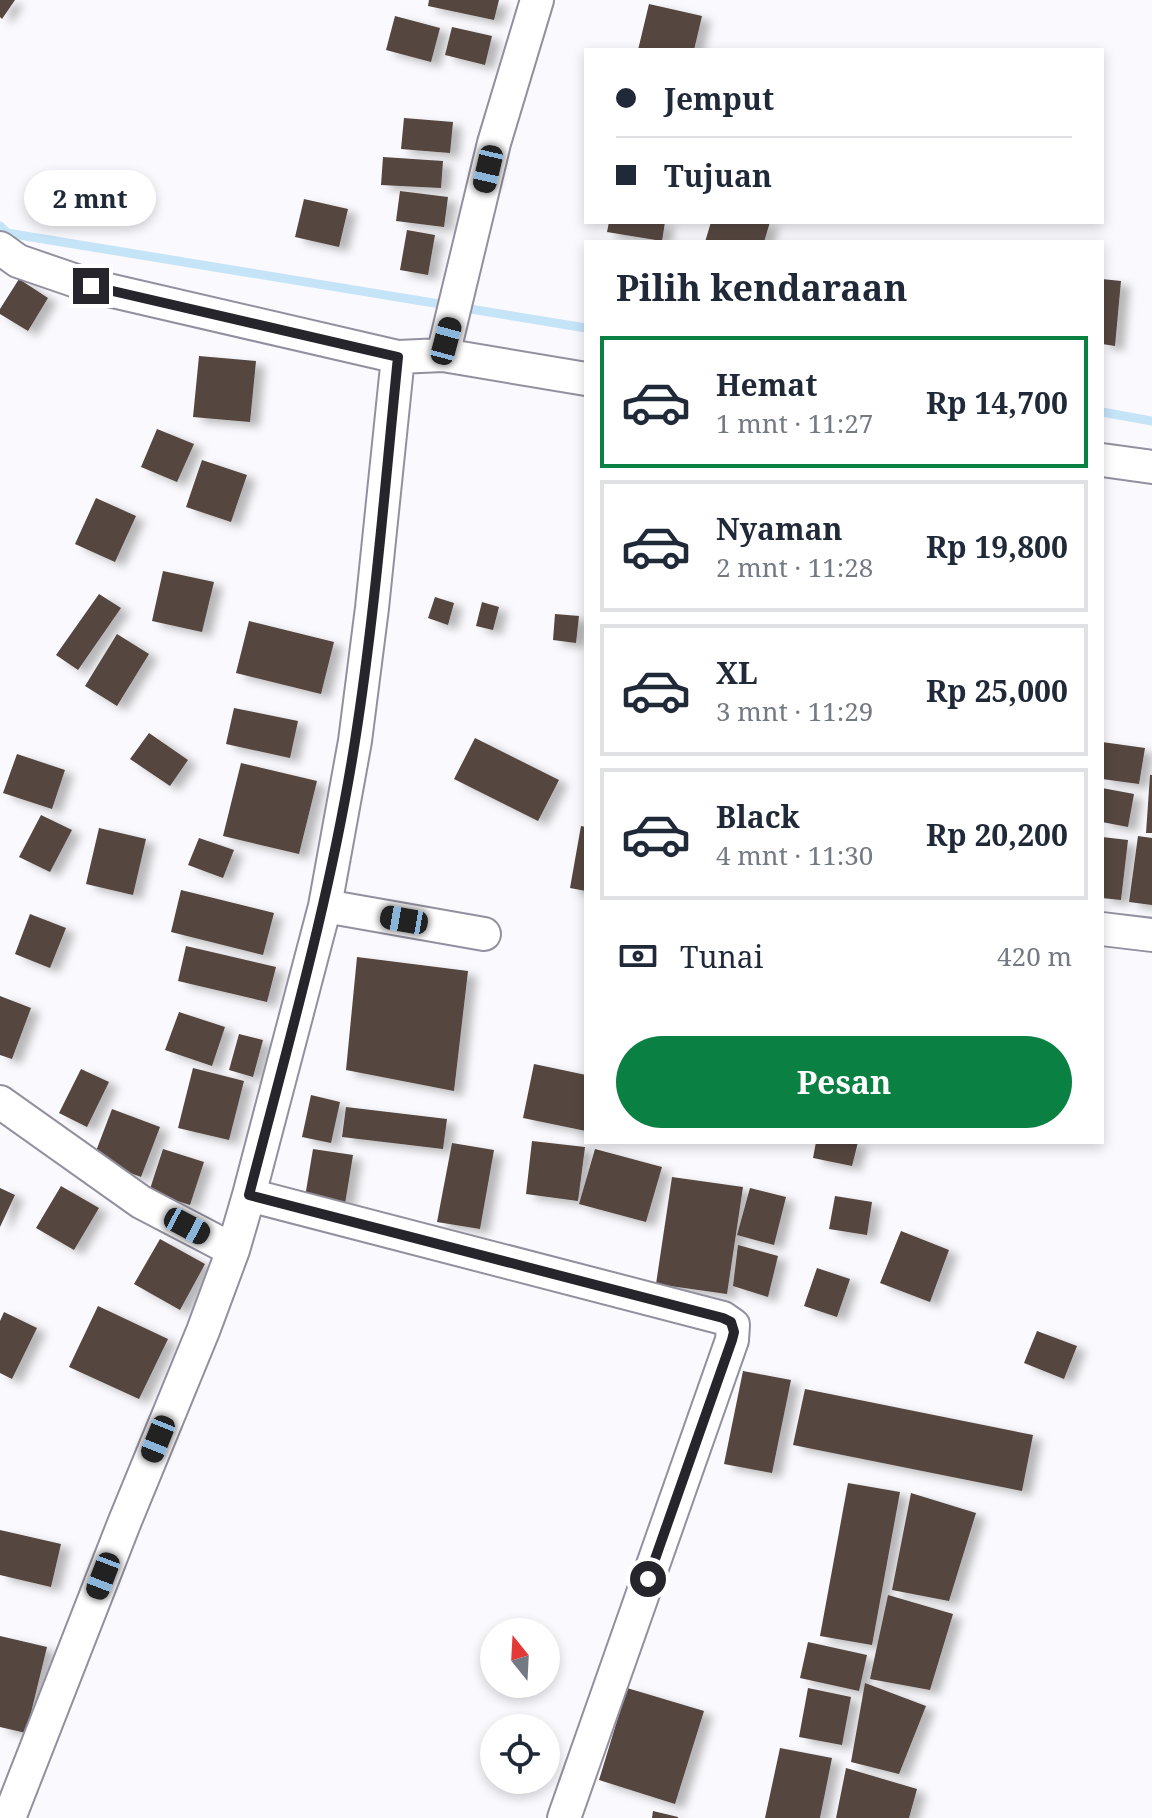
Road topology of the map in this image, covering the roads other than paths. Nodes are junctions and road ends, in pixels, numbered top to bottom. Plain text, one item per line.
1 (537, 0) edge
2 (0, 248) edge
3 (444, 348) junction
4 (398, 357) junction
5 (584, 379) edge
6 (1104, 460) edge
7 (1152, 467) edge
8 (325, 906) junction
9 (1104, 929) edge
10 (484, 934) dead end
11 (1152, 935) edge
12 (0, 1102) edge
13 (249, 1195) junction
14 (233, 1250) junction
15 (9, 1818) edge
16 (564, 1818) edge

1 - 3 street
2 - 4 street
3 - 4 street
3 - 5 street
4 - 8 street
6 - 7 street
8 - 10 street
8 - 13 street
9 - 11 street
12 - 14 street
13 - 14 street
13 - 16 street
14 - 15 street

